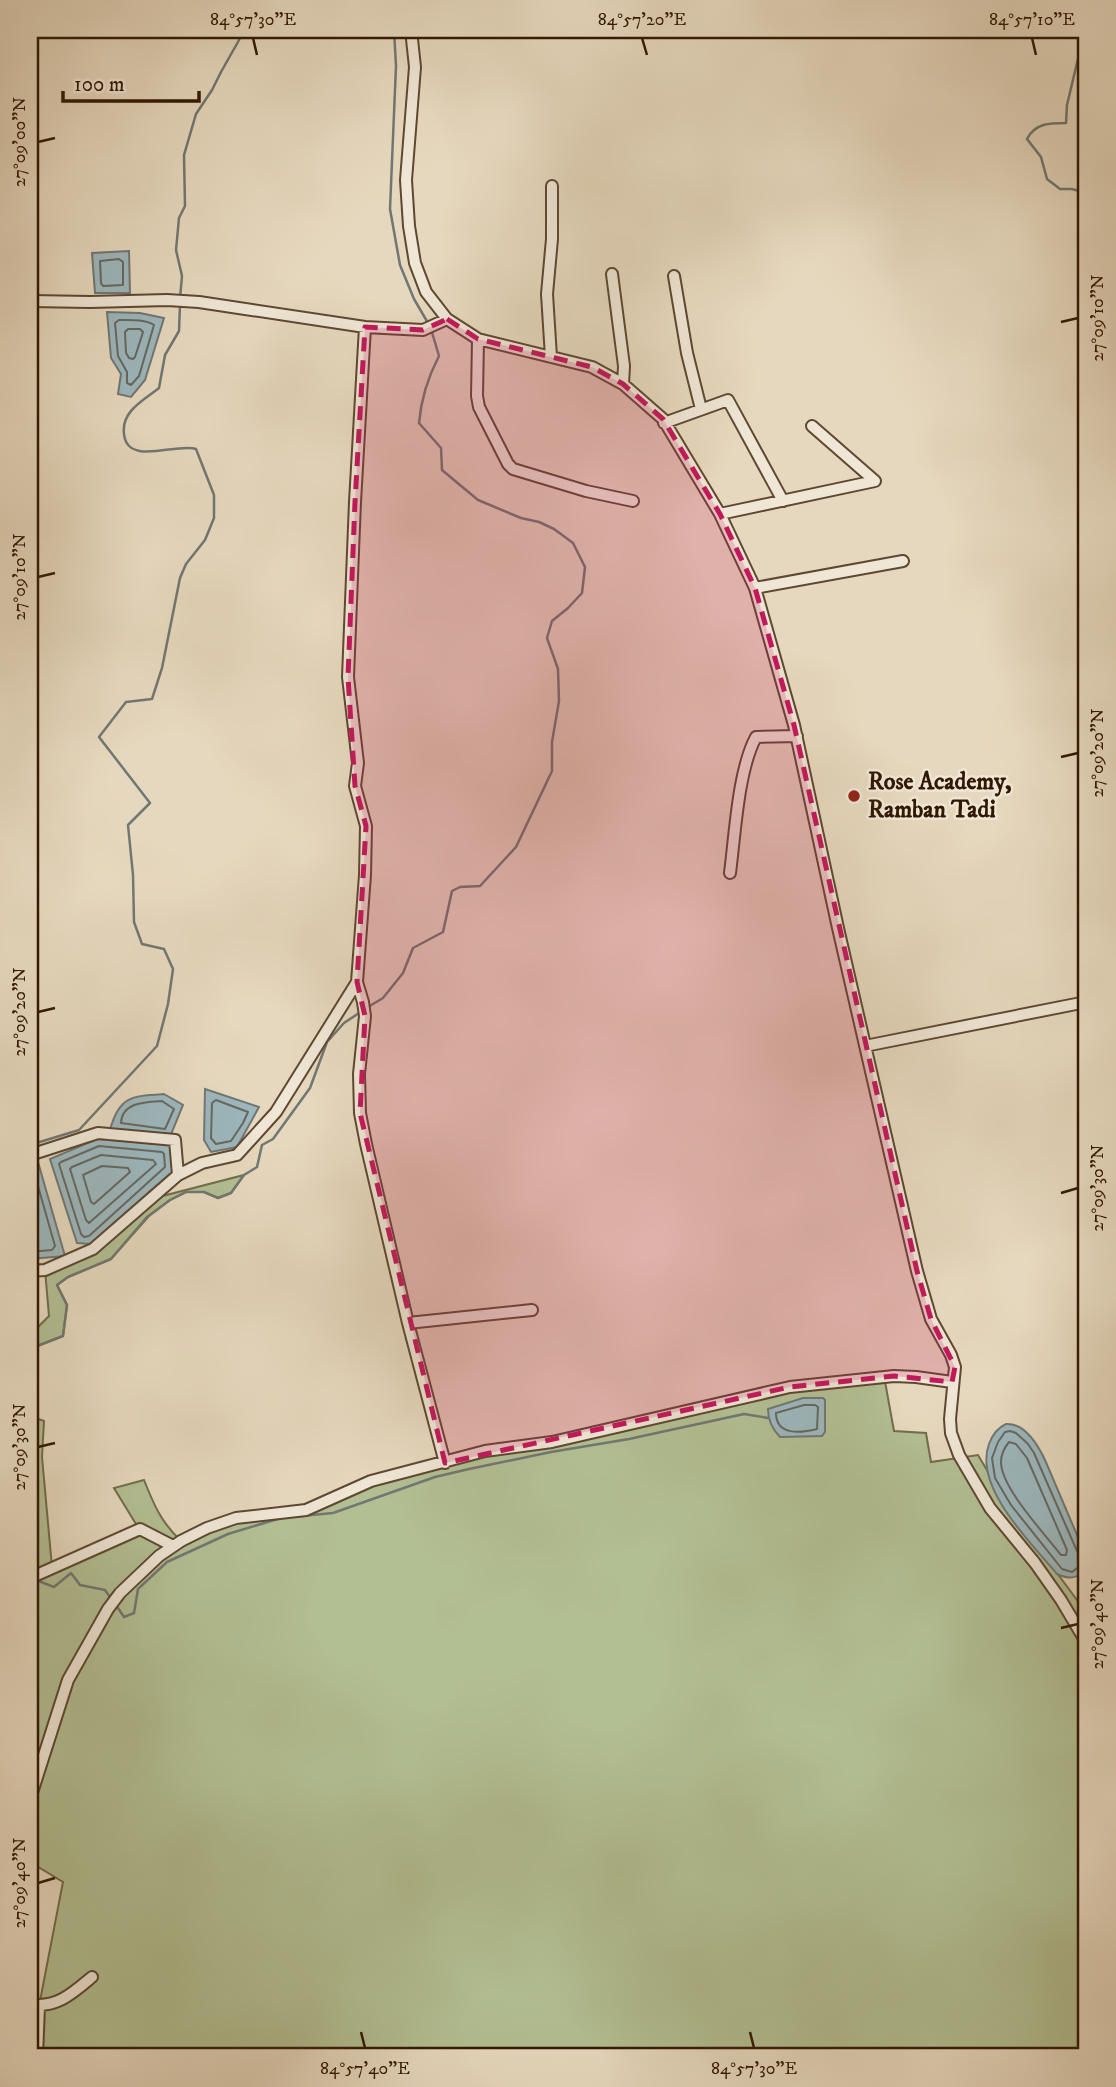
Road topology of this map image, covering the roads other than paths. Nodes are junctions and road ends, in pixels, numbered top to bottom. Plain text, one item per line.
1 (411, 30) edge
2 (552, 186) dead end
3 (612, 274) dead end
4 (674, 276) dead end
5 (30, 301) edge
6 (442, 321) junction
7 (365, 327) junction
8 (478, 339) junction
9 (551, 356) junction
10 (623, 384) junction
11 (701, 409) junction
12 (664, 423) junction
13 (812, 426) dead end
14 (633, 501) dead end
15 (783, 501) junction
16 (720, 514) junction
17 (903, 561) dead end
18 (755, 588) junction
19 (797, 736) junction
20 (730, 873) dead end
21 (357, 982) junction
22 (1086, 1002) edge
23 (866, 1046) junction
24 (30, 1155) edge
25 (178, 1175) junction
26 (30, 1272) edge
27 (532, 1310) dead end
28 (408, 1324) junction
29 (952, 1382) junction
30 (445, 1463) junction
31 (173, 1546) junction
32 (30, 1578) edge
33 (1086, 1643) edge
34 (30, 1799) edge
35 (92, 1977) dead end
36 (34, 2005) edge
37 (37, 2057) edge

1 - 6 street
2 - 9 street
3 - 10 street
4 - 11 street
5 - 7 street
6 - 7 street
6 - 8 street
7 - 21 street
8 - 9 street
8 - 14 street
9 - 10 street
10 - 12 street
11 - 12 street
11 - 15 street
12 - 16 street
13 - 15 street
15 - 16 street
16 - 18 street
17 - 18 street
18 - 19 street
19 - 20 street
19 - 23 street
21 - 25 street
21 - 28 street
22 - 23 street
23 - 29 street
24 - 25 street
25 - 26 street
27 - 28 street
28 - 30 street
29 - 30 street
29 - 33 street
30 - 31 street
31 - 32 street
31 - 34 street
35 - 36 street
36 - 37 street

